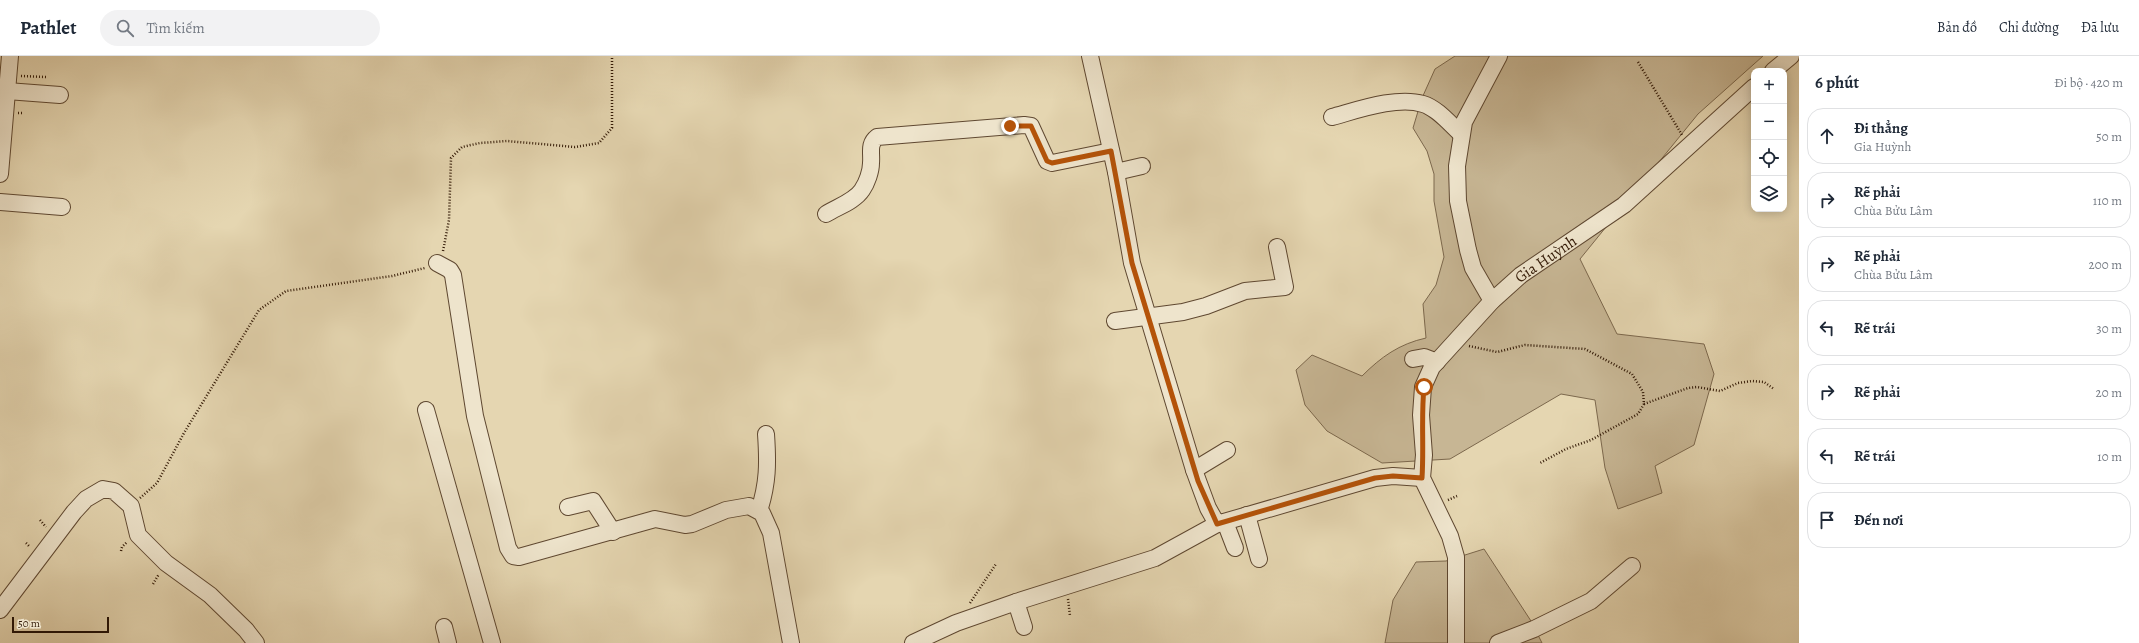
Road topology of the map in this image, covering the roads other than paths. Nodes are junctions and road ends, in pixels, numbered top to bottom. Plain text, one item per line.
1 (10, 56) edge
2 (1090, 56) edge
3 (1498, 56) edge
4 (1791, 56) edge
5 (1777, 68) edge
6 (8, 83) junction
7 (1751, 91) edge
8 (60, 95) dead end
9 (1332, 117) dead end
10 (1462, 134) junction
11 (1111, 151) junction
12 (1142, 166) dead end
13 (1116, 172) junction
14 (0, 174) edge
15 (0, 202) edge
16 (62, 207) dead end
17 (826, 214) dead end
18 (1277, 247) dead end
19 (437, 263) road end
20 (1492, 301) junction
21 (1147, 316) junction
22 (1115, 321) dead end
23 (1413, 359) dead end
24 (1437, 362) junction
25 (426, 410) dead end
26 (766, 434) dead end
27 (1227, 450) dead end
28 (1194, 470) junction
29 (1422, 478) junction
30 (568, 507) dead end
31 (759, 511) junction
32 (1247, 515) junction
33 (1221, 523) junction
34 (613, 532) junction
35 (1235, 548) dead end
36 (1259, 560) dead end
37 (1632, 566) dead end
38 (1016, 602) junction
39 (0, 610) edge
40 (444, 627) dead end
41 (1024, 628) dead end
42 (256, 643) edge
43 (448, 643) edge
44 (492, 643) edge
45 (791, 643) edge
46 (916, 643) edge
47 (1456, 643) edge
48 (1498, 643) edge

1 - 6 street
2 - 11 street
3 - 10 street
4 - 5 street
6 - 8 street
6 - 14 street
7 - 20 street, Gia Huỳnh
9 - 10 street
10 - 20 street
11 - 13 street
11 - 17 street
12 - 13 street
13 - 21 street
15 - 16 street
18 - 21 street
19 - 34 street
20 - 24 street, Gia Huỳnh
21 - 22 street
21 - 28 street
23 - 24 street
24 - 29 street, Gia Huỳnh
25 - 44 street
26 - 31 street
27 - 28 street
28 - 33 street
29 - 32 street
29 - 47 street
30 - 34 street
31 - 34 street
31 - 45 street
32 - 33 street
32 - 36 street
33 - 35 street
33 - 38 street
37 - 48 street
38 - 41 street
38 - 46 street
39 - 42 street
40 - 43 street

